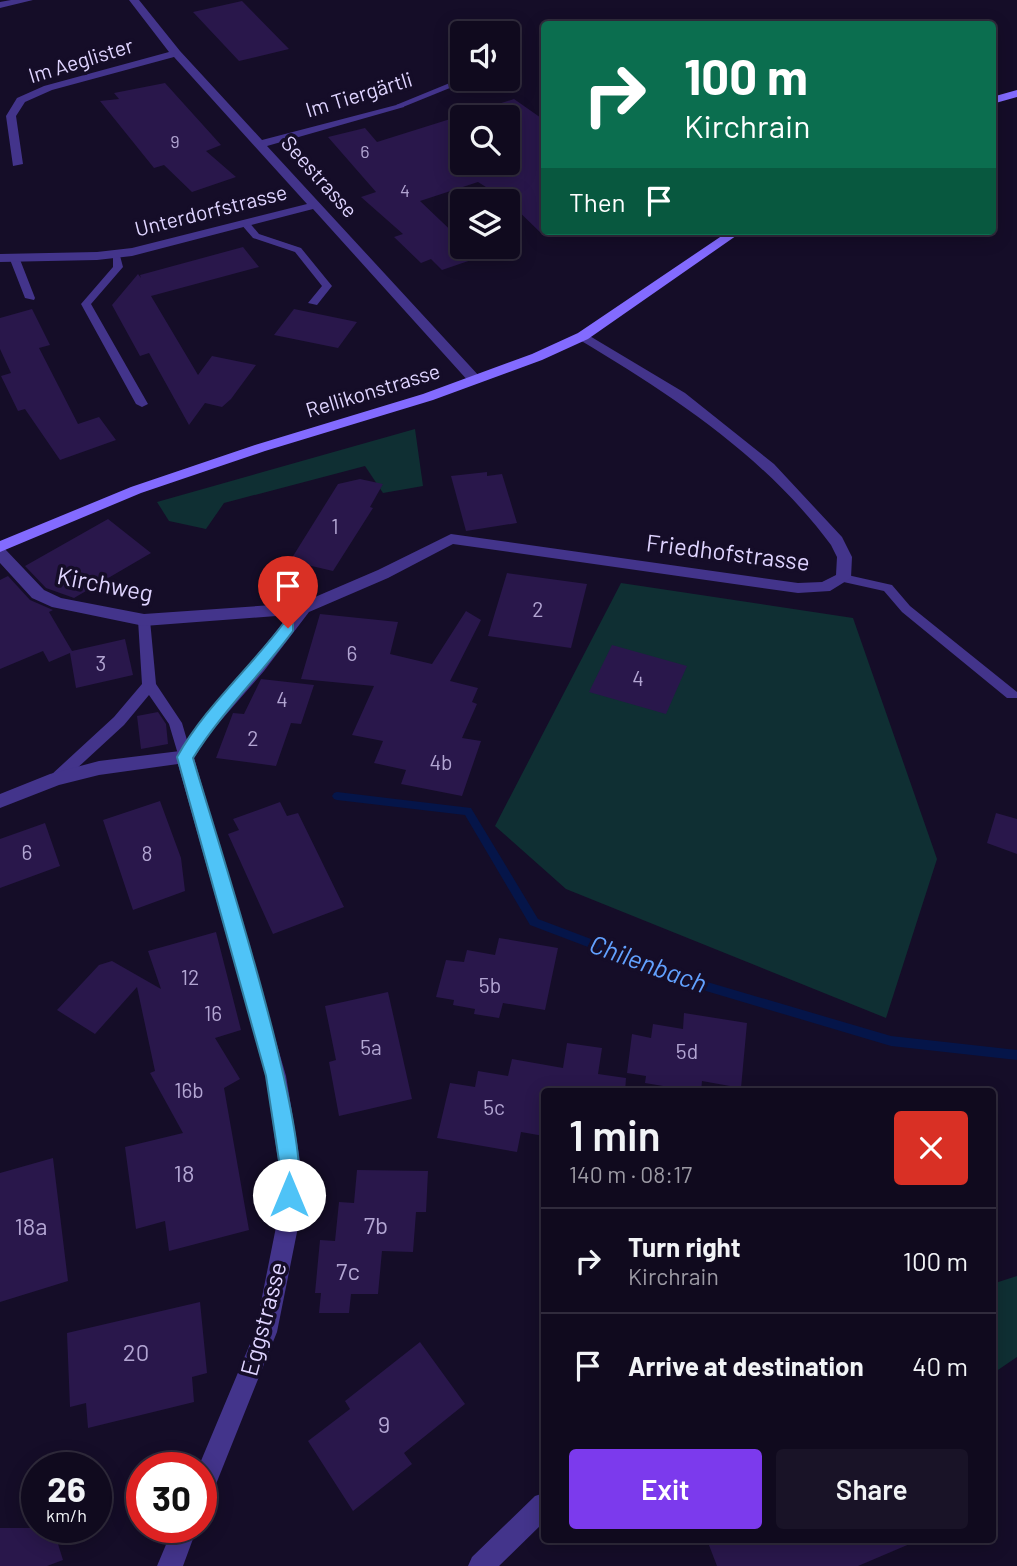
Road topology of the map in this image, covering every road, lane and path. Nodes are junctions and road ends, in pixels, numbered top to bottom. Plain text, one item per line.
1 (28, 0) edge
2 (134, 0) edge
3 (0, 5) edge
4 (176, 53) junction
5 (450, 86) edge
6 (1017, 93) edge
7 (996, 100) edge
8 (400, 105) joint
9 (260, 144) junction
10 (17, 164) dead end
11 (316, 205) junction
12 (245, 223) junction
13 (731, 235) edge
14 (116, 254) junction
15 (14, 257) junction
16 (0, 258) edge
17 (30, 298) dead end
18 (313, 303) dead end
19 (583, 336) junction
20 (475, 380) junction
21 (142, 404) dead end
22 (0, 547) edge
23 (0, 553) edge
24 (843, 578) junction
25 (303, 608) junction
26 (144, 620) junction
27 (149, 685) junction
28 (1012, 695) dead end
29 (185, 757) junction
30 (56, 779) junction
31 (0, 802) edge
32 (217, 1454) edge
33 (541, 1508) edge
34 (179, 1543) edge
35 (170, 1566) edge
36 (481, 1566) edge

1 - 3 street
2 - 4 street, Seestrasse
4 - 9 street, Seestrasse
4 - 10 street, Im Aeglister
5 - 8 lane, Im Tiergärtli
6 - 7 street
8 - 9 street, Im Tiergärtli
9 - 11 street, Seestrasse
11 - 12 street, Unterdorfstrasse
11 - 20 street, Seestrasse
12 - 14 street, Unterdorfstrasse
12 - 18 lane
13 - 19 street, Rellikonstrasse
14 - 15 street, Unterdorfstrasse
14 - 21 lane, Unterdorfstrasse
15 - 16 street, Unterdorfstrasse
15 - 17 lane
19 - 20 street, Rellikonstrasse
19 - 24 street, Friedhofstrasse
20 - 22 street, Rellikonstrasse
23 - 26 street, Kirchweg
24 - 25 street, Friedhofstrasse
24 - 28 lane
25 - 26 street, Kirchweg
25 - 29 street
26 - 27 lane
27 - 29 lane
27 - 30 lane
29 - 30 street
29 - 32 street, Eggstrasse
30 - 31 street
33 - 36 street
34 - 35 street

